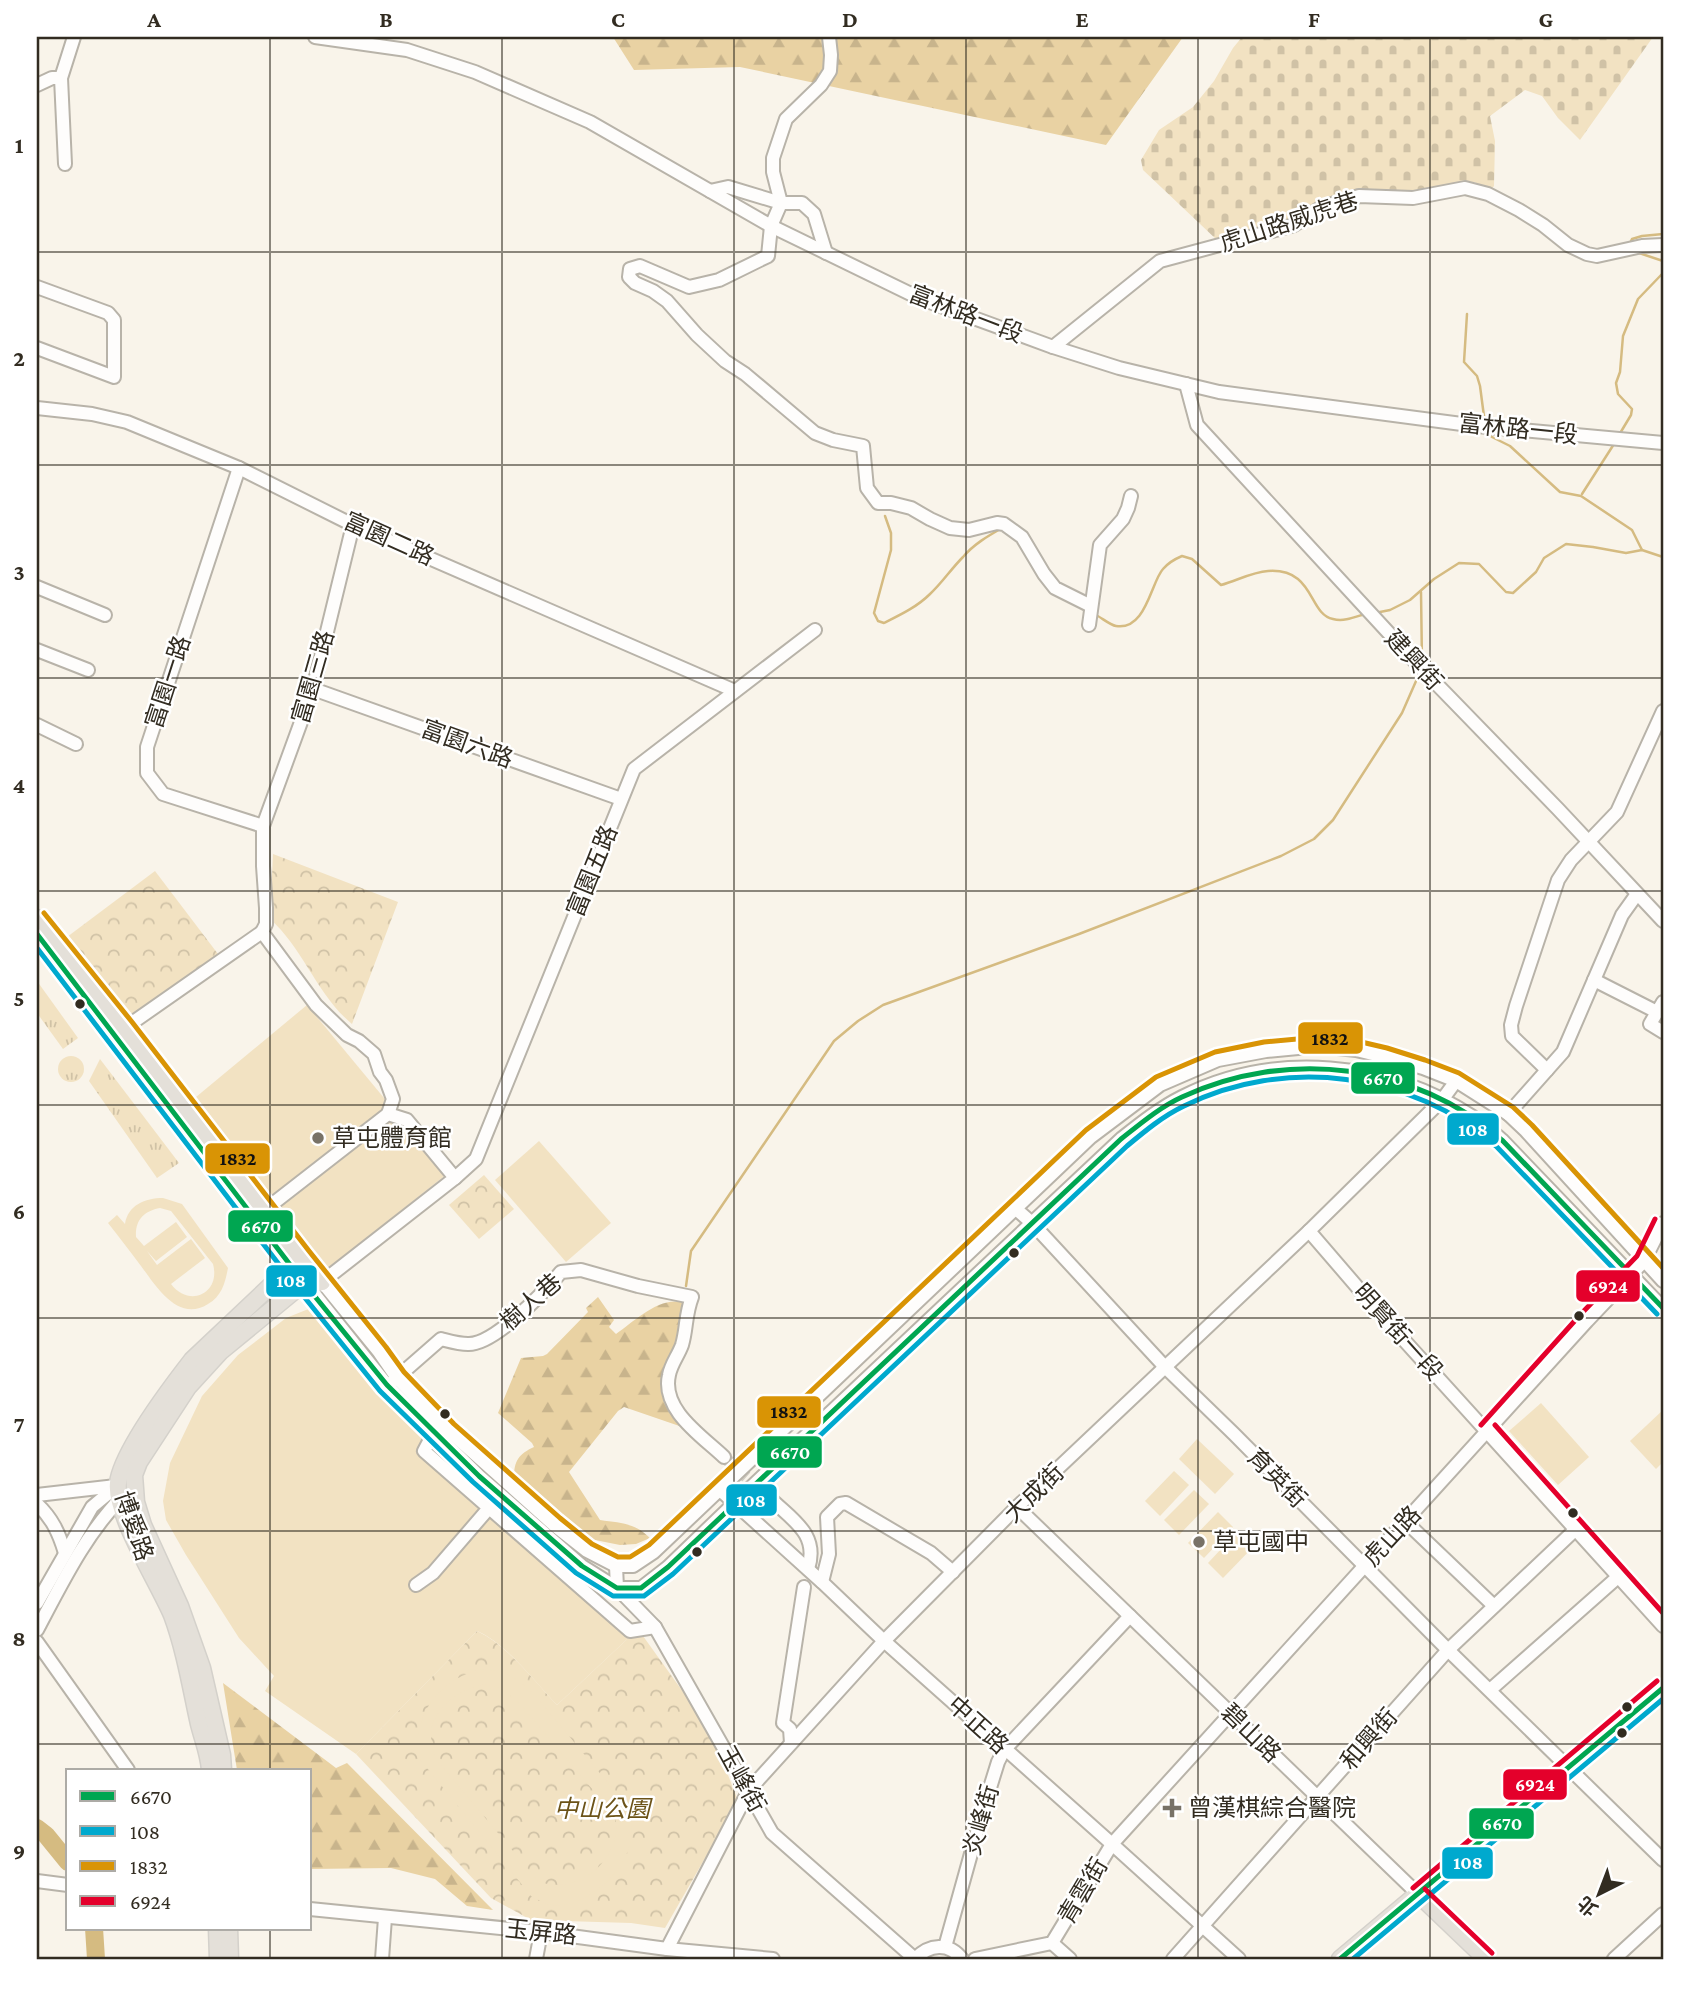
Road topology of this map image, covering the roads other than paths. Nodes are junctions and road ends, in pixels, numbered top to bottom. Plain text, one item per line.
1 (74, 37) edge
2 (315, 37) edge
3 (829, 37) edge
4 (61, 78) junction
5 (37, 85) edge
6 (65, 163) dead end
7 (710, 191) junction
8 (781, 203) junction
9 (771, 226) junction
10 (1663, 245) edge
11 (826, 253) junction
12 (37, 287) edge
13 (1053, 347) junction
14 (37, 348) edge
15 (1185, 384) junction
16 (37, 408) edge
17 (1663, 443) edge
18 (239, 468) junction
19 (1131, 496) dead end
20 (353, 525) junction
21 (37, 587) edge
22 (105, 615) dead end
23 (815, 630) dead end
24 (37, 650) edge
25 (88, 670) dead end
26 (313, 689) junction
27 (735, 691) junction
28 (1663, 711) edge
29 (37, 725) edge
30 (76, 744) dead end
31 (621, 799) junction
32 (262, 826) junction
33 (1589, 841) junction
34 (1637, 894) junction
35 (37, 918) edge
36 (1663, 921) edge
37 (262, 932) junction
38 (37, 934) edge
39 (1594, 980) junction
40 (1660, 1007) edge
41 (120, 1032) junction
42 (1663, 1032) edge
43 (1547, 1070) junction
44 (1456, 1081) junction
45 (1442, 1100) junction
46 (388, 1114) junction
47 (1508, 1114) junction
48 (455, 1178) junction
49 (266, 1209) junction
50 (1016, 1209) junction
51 (1032, 1223) junction
52 (1663, 1223) edge
53 (1309, 1231) junction
54 (297, 1261) junction
55 (1644, 1261) junction
56 (1631, 1274) junction
57 (322, 1282) junction
58 (1663, 1282) edge
59 (304, 1283) junction
60 (1663, 1308) edge
61 (1165, 1367) junction
62 (392, 1382) junction
63 (438, 1429) junction
64 (1488, 1431) junction
65 (724, 1457) tunnel mouth
66 (134, 1485) junction
67 (719, 1489) junction
68 (118, 1493) junction
69 (37, 1494) edge
70 (772, 1500) tunnel mouth
71 (734, 1503) junction
72 (37, 1504) edge
73 (1017, 1507) junction
74 (489, 1508) junction
75 (1406, 1522) junction
76 (1576, 1529) junction
77 (66, 1558) junction
78 (616, 1566) junction
79 (1365, 1566) junction
80 (808, 1569) junction
81 (953, 1572) junction
82 (1619, 1576) junction
83 (822, 1582) junction
84 (416, 1585) dead end
85 (804, 1587) dead end
86 (617, 1588) junction
87 (37, 1603) edge
88 (1494, 1606) junction
89 (1130, 1616) junction
90 (1663, 1626) edge
91 (654, 1627) junction
92 (37, 1630) edge
93 (884, 1641) junction
94 (37, 1642) edge
95 (1448, 1650) junction
96 (1663, 1688) edge
97 (1490, 1690) junction
98 (1230, 1713) junction
99 (791, 1743) junction
100 (1004, 1750) junction
101 (1568, 1768) junction
102 (127, 1769) edge
103 (210, 1769) edge
104 (223, 1769) edge
105 (749, 1790) junction
106 (1318, 1798) junction
107 (1112, 1844) junction
108 (1663, 1860) edge
109 (37, 1881) edge
110 (66, 1885) edge
111 (1419, 1895) junction
112 (312, 1909) edge
113 (1663, 1914) edge
114 (385, 1918) junction
115 (1203, 1926) junction
116 (217, 1930) edge
117 (229, 1930) edge
118 (541, 1931) junction
119 (1052, 1943) junction
120 (945, 1947) junction
121 (667, 1949) junction
122 (218, 1959) edge
123 (230, 1959) edge
124 (382, 1959) edge
125 (536, 1959) edge
126 (772, 1959) edge
127 (915, 1959) edge
128 (962, 1959) edge
129 (975, 1959) edge
130 (1070, 1959) edge
131 (1172, 1959) edge
132 (1239, 1959) edge
133 (1340, 1959) edge
134 (1486, 1959) edge
135 (1614, 1959) edge

1 - 4 street
2 - 7 street, 富林路一段
3 - 8 street
4 - 5 street
4 - 6 street
7 - 8 street
7 - 9 street, 富林路一段
8 - 9 street
8 - 11 street
9 - 11 street, 富林路一段
9 - 19 street
10 - 13 street, 虎山路威虎巷
11 - 13 street, 富林路一段
12 - 14 street
13 - 15 street, 富林路一段
15 - 17 street, 富林路一段
15 - 33 street, 建興街
16 - 18 street, 富園二路
18 - 20 street, 富園二路
18 - 32 street, 富園一路
20 - 26 street, 富園三路
20 - 27 street, 富園二路
21 - 22 street
23 - 27 street, 富園五路
24 - 25 street
26 - 31 street, 富園六路
26 - 32 street, 富園三路
27 - 31 street, 富園五路
28 - 33 street
29 - 30 street
31 - 48 street, 富園五路
32 - 37 street
33 - 34 street, 建興街
33 - 43 street
34 - 36 street, 建興街
34 - 39 street
35 - 41 main road
37 - 41 street
37 - 46 street
38 - 41 main road
39 - 40 street
39 - 43 street
40 - 42 street
41 - 49 main road
41 - 54 main road
43 - 47 street
44 - 45 street, 大成街
44 - 47 street
44 - 50 street
45 - 51 street
45 - 53 street, 大成街
45 - 56 street
46 - 48 street
46 - 49 street
47 - 55 street
48 - 57 street, 富園五路
49 - 54 main road
50 - 51 street, 育英街
50 - 67 street
51 - 61 street, 育英街
51 - 71 street
52 - 55 street, 虎山路
53 - 61 street, 大成街
53 - 64 street, 明賢街一段
54 - 57 main road
54 - 59 street
54 - 68 main road, 博愛路
55 - 56 street, 虎山路
55 - 58 street
56 - 60 street
56 - 64 street, 虎山路
57 - 59 main road
57 - 62 street
59 - 62 street
59 - 66 main road, 博愛路
61 - 73 street, 大成街
61 - 79 street, 育英街
62 - 63 street
62 - 65 street, 樹人巷
63 - 74 street
63 - 78 street
63 - 86 street
64 - 75 street, 虎山路
64 - 76 street, 明賢街一段
66 - 68 street
66 - 104 main road, 博愛路
67 - 71 street, 中正路
67 - 78 street
68 - 69 street
68 - 77 street
68 - 103 main road, 博愛路
70 - 80 street
71 - 80 street, 中正路
71 - 86 street
72 - 77 street
73 - 81 street, 大成街
73 - 89 street, 碧山路
74 - 84 street
74 - 91 street
75 - 79 street, 虎山路
75 - 88 street
76 - 82 street, 明賢街一段
76 - 88 street, 和興街
77 - 87 street
77 - 92 street
78 - 86 street
79 - 95 street, 育英街
79 - 98 street, 虎山路
80 - 83 street, 中正路
81 - 83 street
81 - 93 street, 大成街
82 - 90 street, 明賢街一段
82 - 97 street
83 - 93 street, 中正路
85 - 99 street
86 - 91 street, 玉峰街
88 - 95 street, 和興街
89 - 98 street, 碧山路
89 - 100 street, 炎峰街
91 - 105 street, 玉峰街
93 - 99 street, 大成街
93 - 100 street, 中正路
94 - 102 street
95 - 97 street, 育英街
95 - 106 street, 和興街
96 - 101 main road
97 - 101 street, 育英街
98 - 106 street, 碧山路
98 - 107 street, 虎山路
99 - 105 street, 大成街
100 - 107 street, 中正路
100 - 120 street, 炎峰街
101 - 108 street, 育英街
101 - 111 main road
105 - 121 street, 大成街
105 - 127 street, 玉峰街
106 - 111 street, 碧山路
106 - 115 street, 和興街
107 - 115 street, 中正路
107 - 119 street, 青雲街
109 - 110 street
111 - 133 main road
111 - 134 main road, 碧山路
112 - 114 street, 玉屏路
113 - 135 street
114 - 118 street, 玉屏路
114 - 124 street
115 - 131 street, 和興街
115 - 132 street, 中正路
116 - 122 main road
117 - 123 main road
118 - 121 street, 玉屏路
118 - 125 street
119 - 129 street, 青雲街
119 - 130 street
120 - 127 street
120 - 128 street
121 - 126 street, 玉屏路

